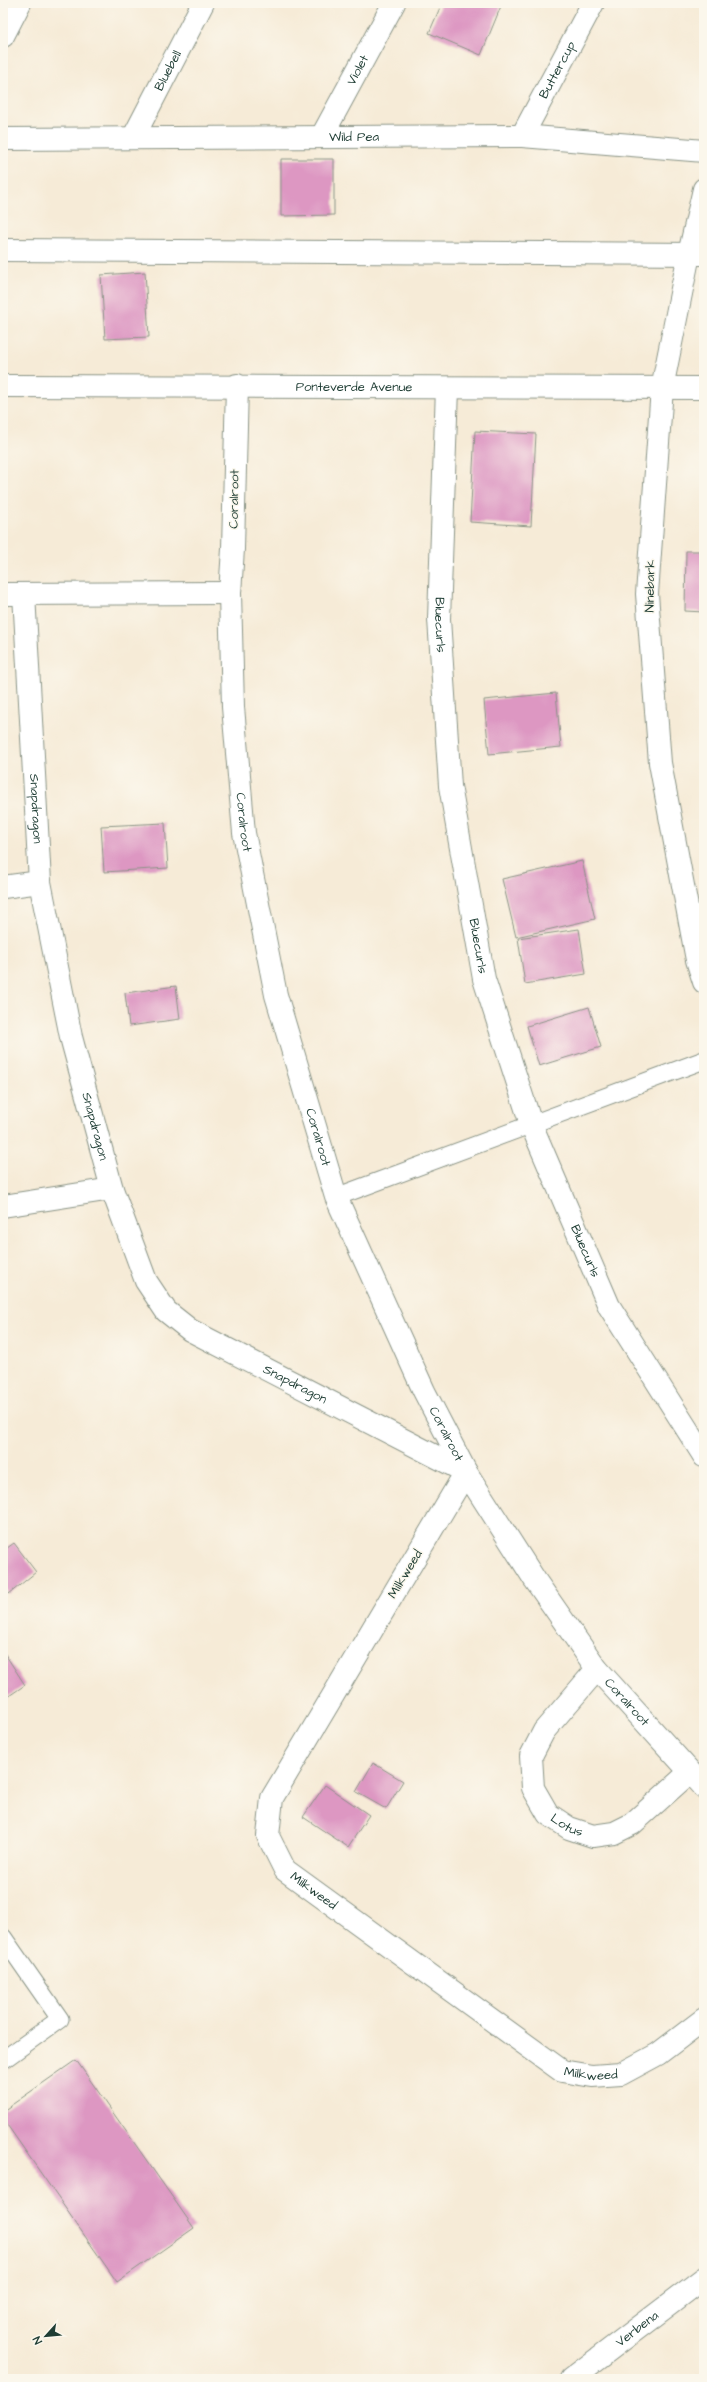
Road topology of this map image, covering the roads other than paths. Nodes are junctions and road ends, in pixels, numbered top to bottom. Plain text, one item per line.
1 (20, 3) edge
2 (203, 3) edge
3 (394, 3) edge
4 (593, 3) edge
5 (3, 36) edge
6 (322, 136) junction
7 (522, 136) junction
8 (132, 138) junction
9 (3, 139) edge
10 (704, 151) edge
11 (704, 189) edge
12 (3, 250) edge
13 (696, 254) edge
14 (237, 385) junction
15 (3, 386) edge
16 (447, 388) junction
17 (662, 388) junction
18 (704, 388) edge
19 (230, 593) junction
20 (13, 594) edge
21 (40, 882) junction
22 (3, 887) edge
23 (704, 982) edge
24 (704, 1060) edge
25 (531, 1124) junction
26 (112, 1189) junction
27 (336, 1197) junction
28 (3, 1206) edge
29 (704, 1456) edge
30 (466, 1472) junction
31 (597, 1669) junction
32 (697, 1780) edge
33 (3, 1938) edge
34 (704, 2019) edge
35 (3, 2060) edge
36 (704, 2278) edge
37 (571, 2379) edge

1 - 5 street
2 - 8 street, Bluebell
3 - 6 street, Violet
4 - 7 street, Buttercup
6 - 7 street, Wild Pea
6 - 8 street, Wild Pea
7 - 10 street, Wild Pea
8 - 9 street, Wild Pea
11 - 13 street, Ninebark
12 - 13 street
13 - 17 street, Ninebark
14 - 15 street, Ponteverde Avenue
14 - 16 street, Ponteverde Avenue
14 - 19 street, Coralroot
16 - 17 street, Ponteverde Avenue
16 - 25 street, Bluecurls
17 - 18 street, Ponteverde Avenue
17 - 23 street, Ninebark
19 - 20 street
19 - 27 street, Coralroot
20 - 21 street, Snapdragon
21 - 22 street
21 - 26 street, Snapdragon
24 - 25 lane
25 - 27 lane
25 - 29 street, Bluecurls
26 - 28 street
26 - 30 street, Snapdragon
27 - 30 street, Coralroot
30 - 31 street, Coralroot
30 - 34 street, Milkweed
31 - 32 street, Coralroot
31 - 32 street, Lotus
33 - 35 lane
36 - 37 street, Verbena

